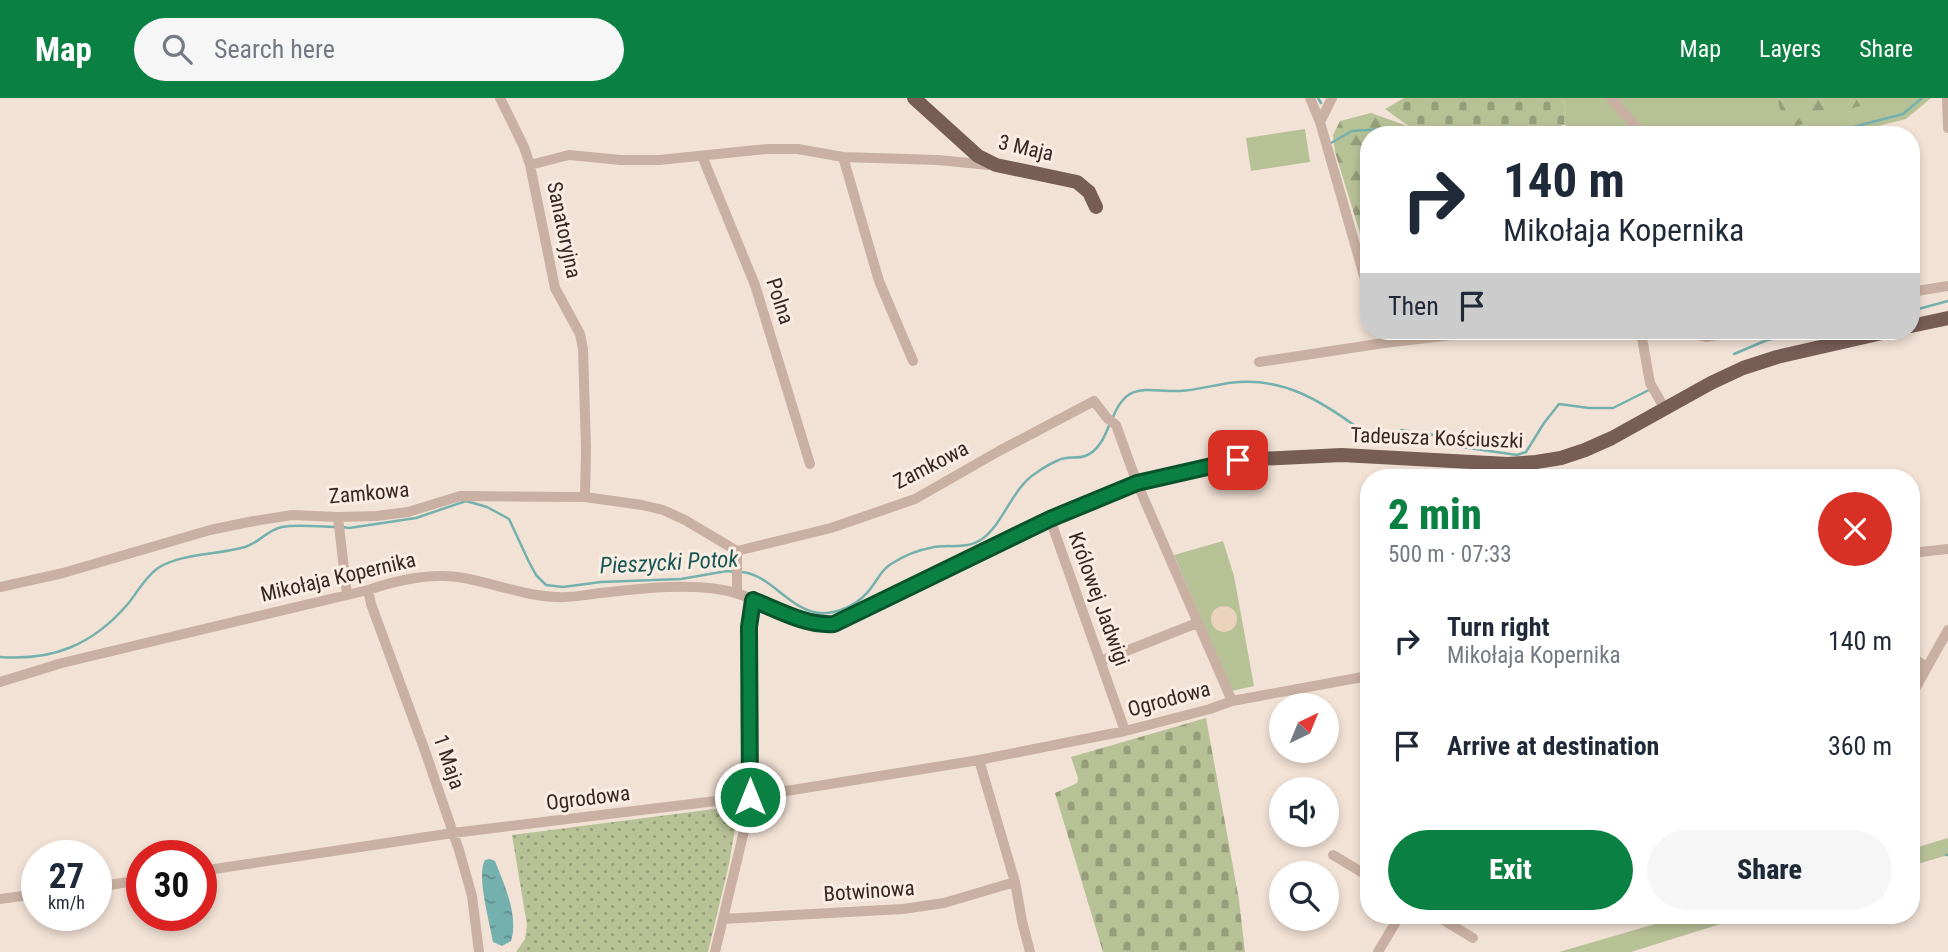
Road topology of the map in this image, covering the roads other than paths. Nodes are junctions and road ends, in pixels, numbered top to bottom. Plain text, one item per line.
1 (500, 98) edge
2 (914, 98) edge
3 (1310, 98) edge
4 (1332, 98) edge
5 (1611, 98) edge
6 (1947, 98) edge
7 (1320, 122) junction
8 (1635, 126) edge
9 (1948, 128) edge
10 (702, 156) junction
11 (843, 157) junction
12 (530, 165) junction
13 (996, 165) junction
14 (1096, 207) dead end
15 (1360, 261) edge
16 (1948, 286) edge
17 (1920, 291) edge
18 (1948, 318) edge
19 (1920, 324) edge
20 (1383, 340) edge
21 (1410, 340) edge
22 (1642, 340) edge
23 (1852, 340) edge
24 (1384, 343) junction
25 (913, 361) dead end
26 (1259, 362) dead end
27 (1662, 403) junction
28 (1238, 460) joint
29 (810, 464) dead end
30 (1137, 483) junction
31 (585, 497) junction
32 (1050, 519) junction
33 (339, 524) junction
34 (1948, 549) edge
35 (737, 551) junction
36 (1920, 552) edge
37 (0, 587) edge
38 (368, 590) junction
39 (737, 593) junction
40 (346, 595) junction
41 (753, 600) junction
42 (1197, 623) junction
43 (1948, 630) edge
44 (1101, 661) junction
45 (1920, 663) edge
46 (1927, 667) junction
47 (1360, 677) edge
48 (1920, 680) edge
49 (0, 682) edge
50 (1232, 701) junction
51 (1125, 731) junction
52 (979, 760) junction
53 (750, 797) junction
54 (453, 833) junction
55 (1333, 855) dead end
56 (217, 869) edge
57 (1360, 871) edge
58 (1016, 882) junction
59 (21, 896) edge
60 (0, 899) edge
61 (723, 919) junction
62 (1395, 924) edge
63 (1450, 924) edge
64 (1473, 938) dead end
65 (479, 952) edge
66 (715, 952) edge
67 (1030, 952) edge
68 (1378, 952) edge

1 - 12 street, Sanatoryjna
2 - 13 main road, 3 Maja
3 - 7 street
4 - 7 street
5 - 8 street
6 - 9 street
7 - 15 street
10 - 11 street
10 - 12 street
10 - 29 street, Polna
11 - 13 street
11 - 25 street
12 - 31 street, Sanatoryjna
13 - 14 main road, 3 Maja
16 - 17 street
18 - 19 main road
20 - 24 street
21 - 24 street
22 - 27 street
23 - 27 main road, Tadeusza Kościuszki
24 - 26 street
27 - 28 main road, Tadeusza Kościuszki
28 - 30 street, Mikołaja Kopernika
30 - 32 street, Mikołaja Kopernika
30 - 35 street, Zamkowa
30 - 42 street
31 - 33 street, Zamkowa
31 - 35 street, Zamkowa
32 - 41 street, Mikołaja Kopernika
32 - 44 street, Królowej Jadwigi
33 - 37 street, Zamkowa
33 - 40 street
34 - 36 street
35 - 39 street
38 - 39 street, Mikołaja Kopernika
38 - 40 street, Mikołaja Kopernika
38 - 54 street, 1 Maja
39 - 41 street, Mikołaja Kopernika
40 - 49 street, Mikołaja Kopernika
41 - 53 street
42 - 44 street
42 - 50 street
43 - 46 street
44 - 51 street, Królowej Jadwigi
45 - 46 street
46 - 48 street
47 - 50 street, Ogrodowa
50 - 51 street, Ogrodowa
51 - 52 street, Ogrodowa
52 - 53 street, Ogrodowa
52 - 58 street
53 - 54 street, Ogrodowa
53 - 61 street
54 - 56 street, Ogrodowa
54 - 65 street, 1 Maja
55 - 57 street
58 - 61 street, Botwinowa
58 - 67 street
59 - 60 street
61 - 66 street
62 - 68 street
63 - 64 street

